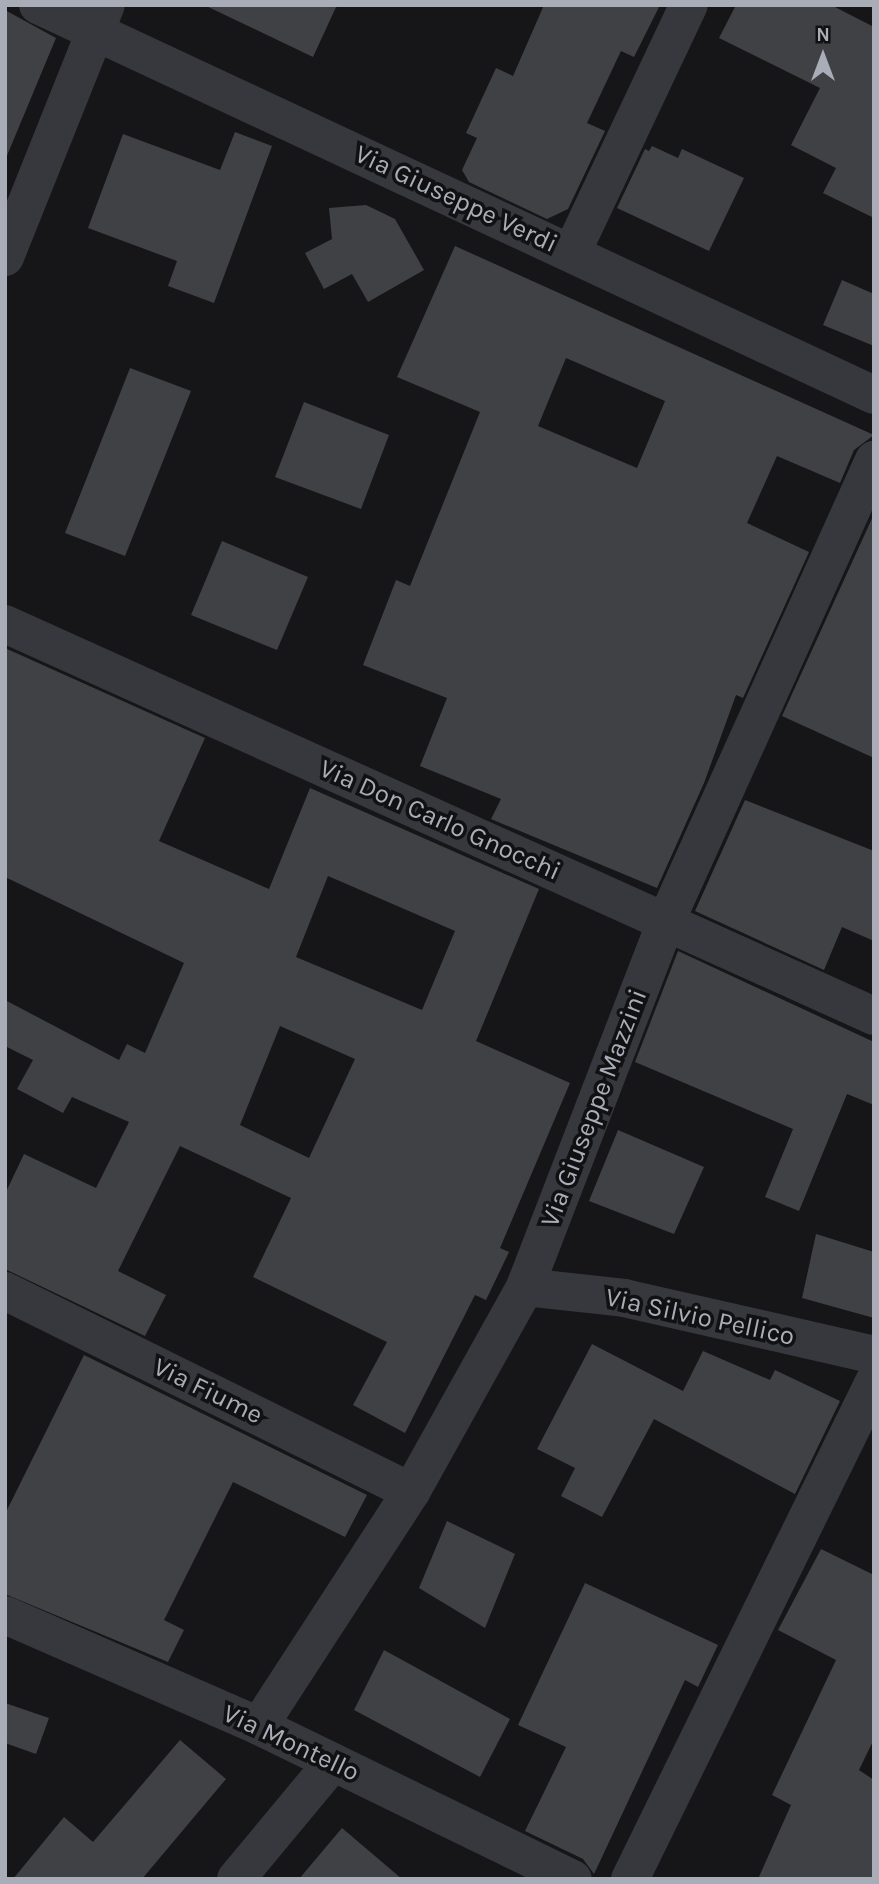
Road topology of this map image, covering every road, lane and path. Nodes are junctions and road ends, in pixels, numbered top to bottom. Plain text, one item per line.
1 (38, 5) edge
2 (689, 5) edge
3 (101, 19) edge
4 (572, 253) junction
5 (5, 257) edge
6 (874, 395) edge
7 (874, 460) edge
8 (5, 624) edge
9 (666, 920) junction
10 (874, 1017) edge
11 (525, 1287) junction
12 (5, 1291) edge
13 (874, 1355) edge
14 (874, 1382) edge
15 (411, 1492) junction
16 (5, 1615) edge
17 (259, 1726) junction
18 (333, 1762) junction
19 (236, 1879) edge
20 (573, 1879) edge
21 (630, 1879) edge

1 - 3 street, Via Giuseppe Verdi
2 - 4 street
3 - 4 street, Via Giuseppe Verdi
3 - 5 street
4 - 6 street, Via Giuseppe Verdi
7 - 9 street, Via Giuseppe Mazzini
8 - 9 street, Via Don Carlo Gnocchi
9 - 10 street, Via Don Carlo Gnocchi
9 - 11 street, Via Giuseppe Mazzini
11 - 13 street, Via Silvio Pellico
11 - 15 street, Via Giuseppe Mazzini
12 - 15 street, Via Fiume
14 - 21 street
15 - 17 street, Via Giuseppe Mazzini
16 - 17 street, Via Montello
17 - 18 street, Via Montello
18 - 19 street
18 - 20 street, Via Montello

